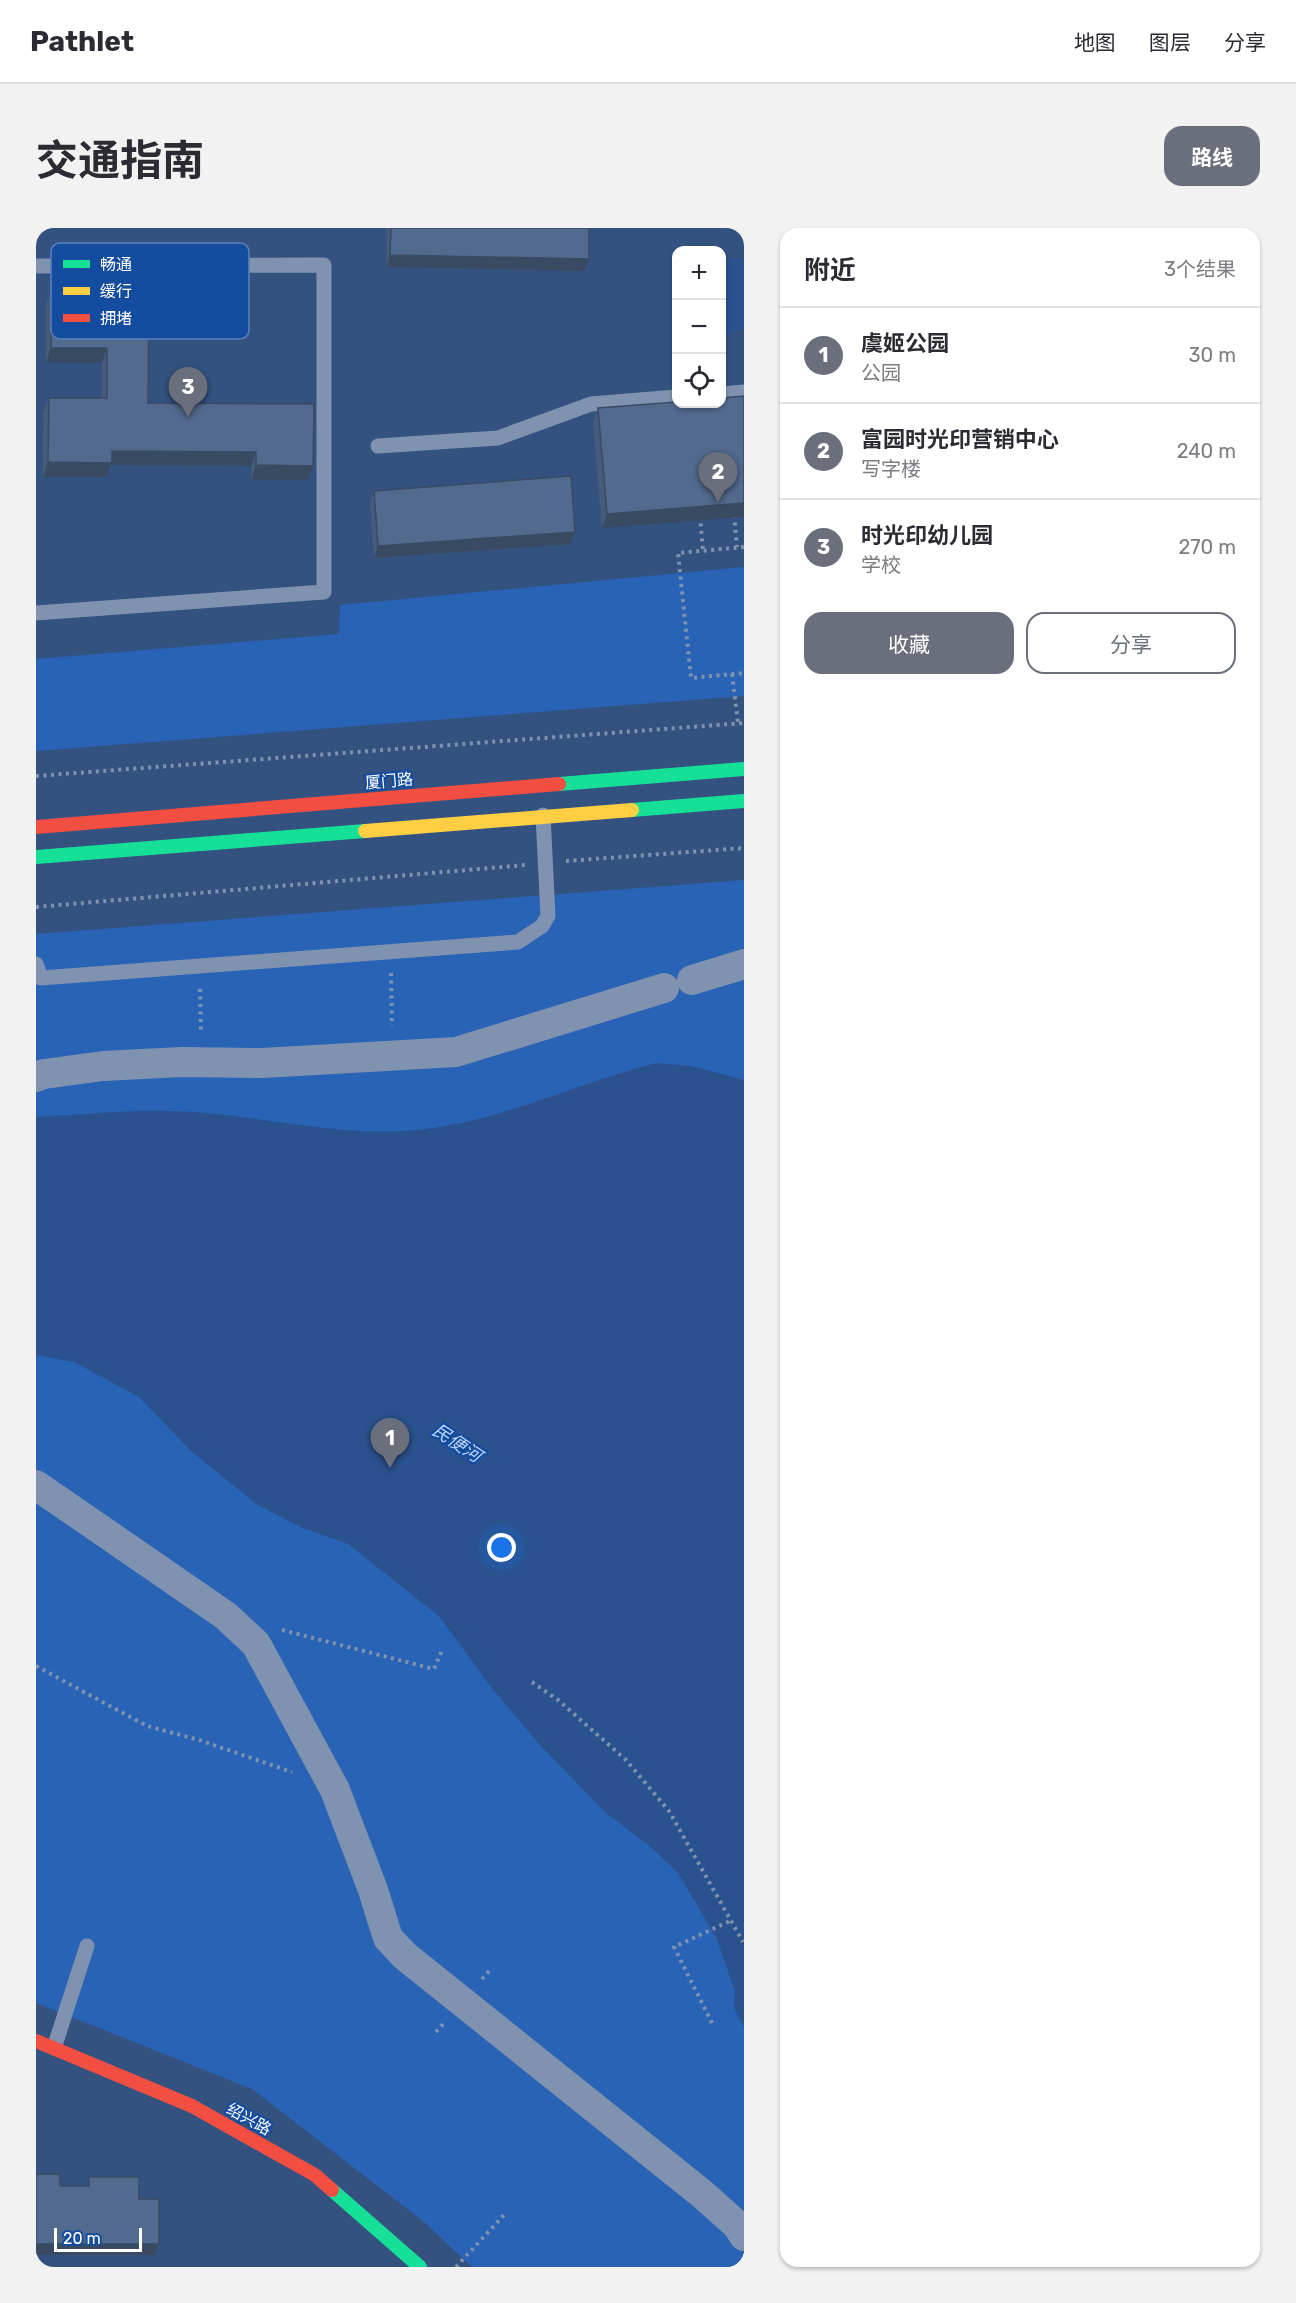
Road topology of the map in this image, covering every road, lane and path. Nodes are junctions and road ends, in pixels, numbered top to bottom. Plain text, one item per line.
1 (249, 265) edge
2 (36, 266) edge
3 (51, 266) edge
4 (744, 392) edge
5 (726, 394) edge
6 (672, 397) edge
7 (378, 446) dead end
8 (699, 505) edge
9 (734, 512) edge
10 (744, 546) edge
11 (737, 547) junction
12 (703, 551) junction
13 (36, 613) edge
14 (744, 673) edge
15 (732, 674) junction
16 (738, 723) junction
17 (744, 723) edge
18 (744, 769) edge
19 (36, 776) edge
20 (744, 801) edge
21 (543, 815) junction
22 (36, 827) edge
23 (744, 848) edge
24 (36, 857) edge
25 (545, 863) junction
26 (36, 907) edge
27 (390, 951) junction
28 (36, 964) edge
29 (744, 964) edge
30 (200, 966) junction
31 (393, 1056) junction
32 (202, 1063) junction
33 (36, 1077) edge
34 (36, 1485) edge
35 (272, 1628) dead end
36 (443, 1648) dead end
37 (36, 1666) edge
38 (532, 1682) dead end
39 (335, 1790) junction
40 (732, 1920) junction
41 (744, 1942) edge
42 (87, 1946) dead end
43 (712, 2023) dead end
44 (36, 2041) edge
45 (54, 2048) junction
46 (504, 2215) dead end
47 (744, 2236) edge
48 (420, 2267) edge
49 (456, 2267) edge

1 - 13 lane
2 - 3 lane
4 - 5 lane
6 - 7 lane
8 - 12 path
9 - 11 path
10 - 11 path
11 - 12 path
12 - 15 path
14 - 15 path
15 - 16 path
16 - 17 path
16 - 19 path
18 - 22 street, 厦门路
20 - 21 street
21 - 24 street
21 - 25 lane
23 - 25 path
25 - 26 path
25 - 27 lane
27 - 30 lane
27 - 31 path
28 - 30 lane
29 - 31 street
30 - 32 path
31 - 32 street
32 - 33 street
34 - 39 street
35 - 36 path
37 - 39 path
38 - 40 path
39 - 47 street
40 - 41 path
40 - 43 path
42 - 45 lane
44 - 45 street, 绍兴路
45 - 48 street, 绍兴路
46 - 49 path

